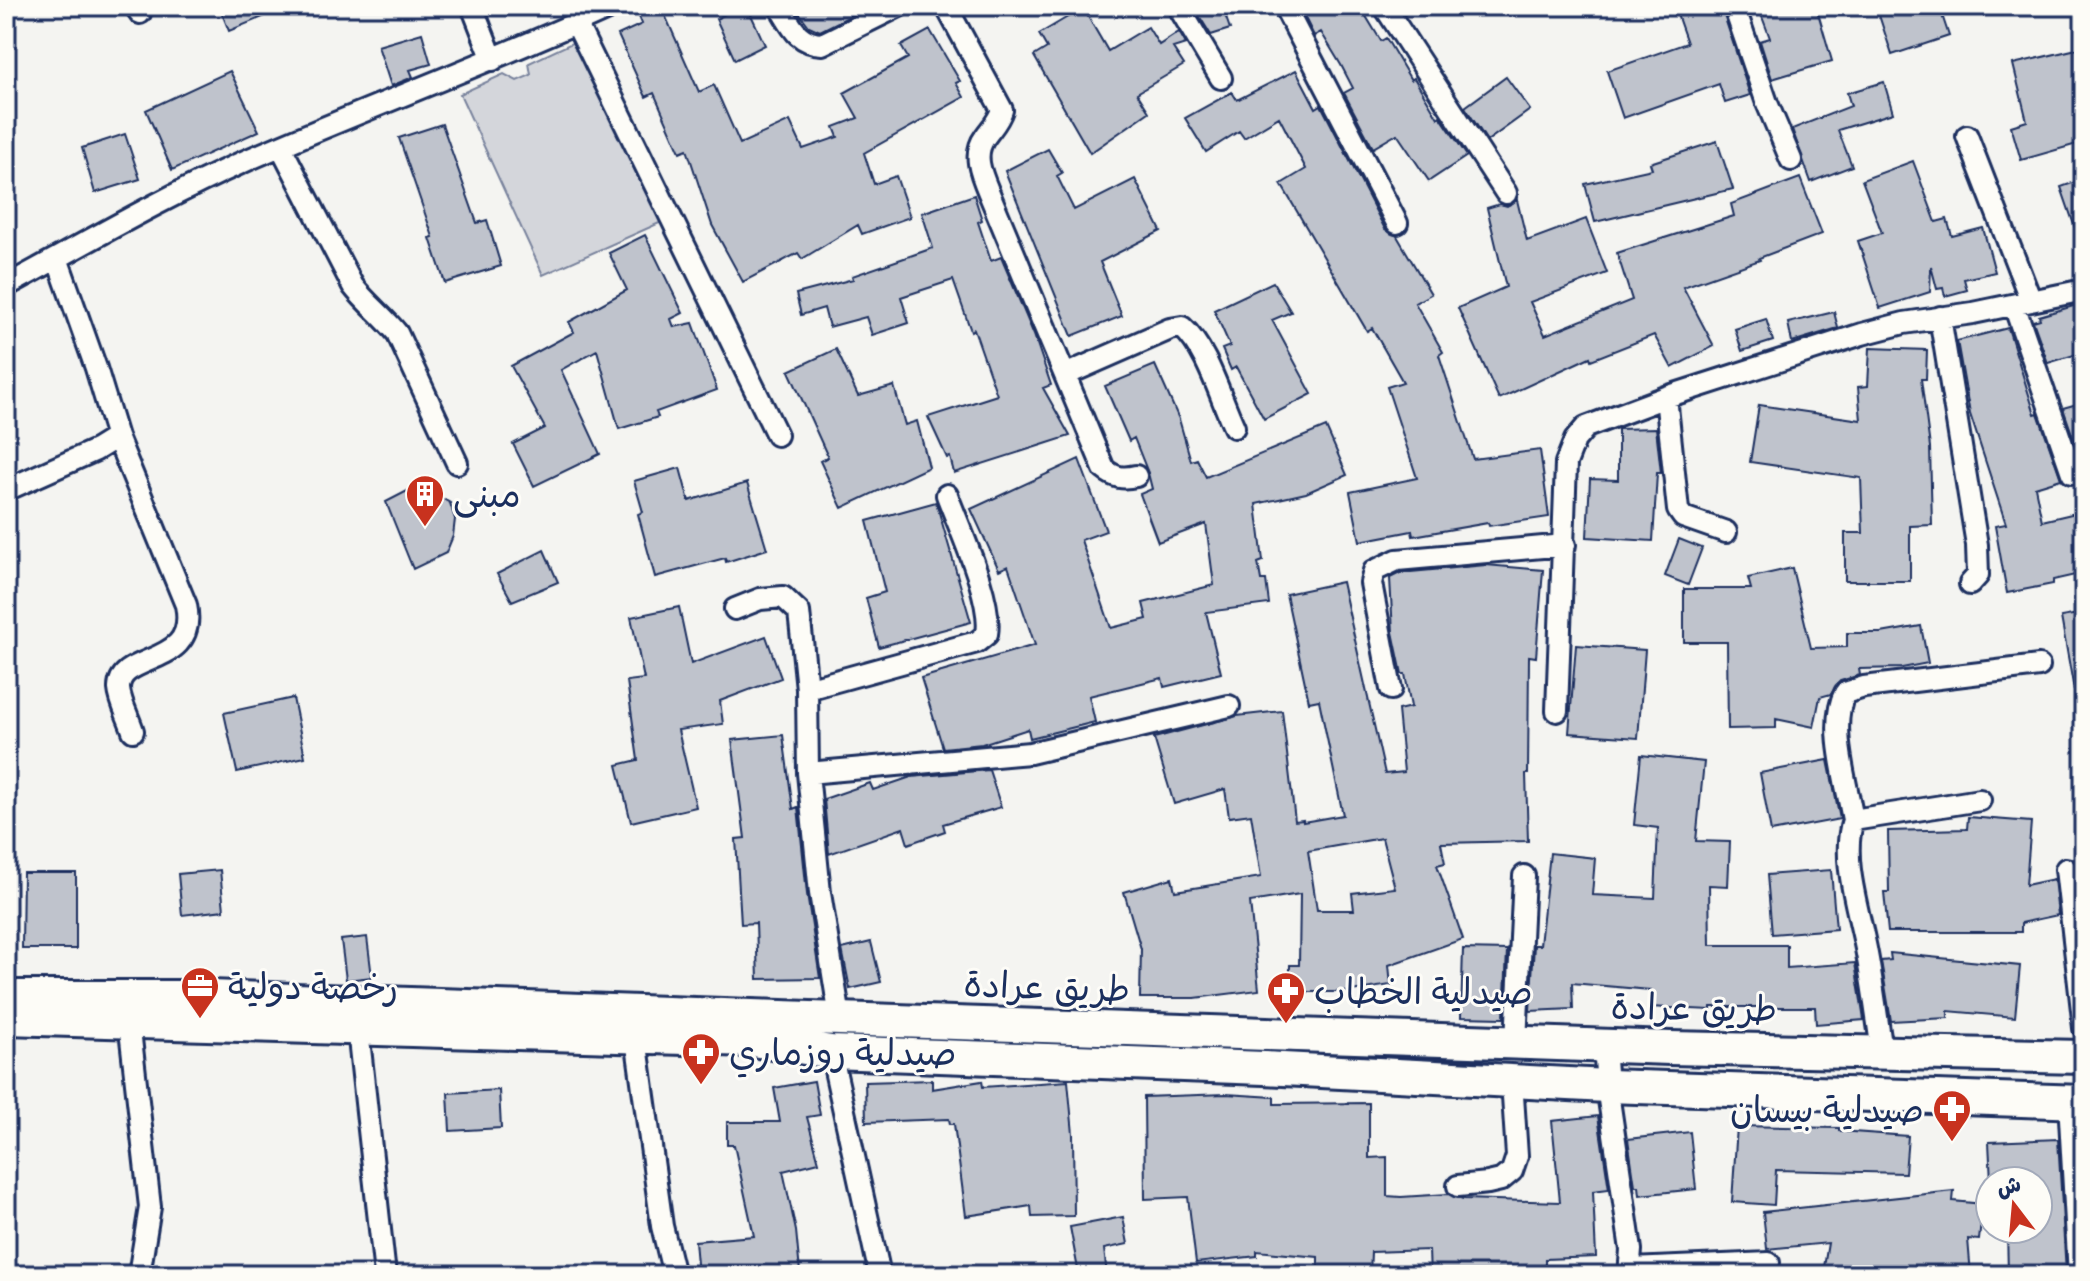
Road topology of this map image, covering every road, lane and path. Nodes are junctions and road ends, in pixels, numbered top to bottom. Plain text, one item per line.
1 (472, 6) edge
2 (614, 6) edge
3 (779, 6) edge
4 (899, 6) edge
5 (946, 6) edge
6 (1178, 6) edge
7 (1284, 6) edge
8 (1384, 6) edge
9 (1734, 6) edge
10 (576, 23) junction
11 (493, 60) junction
12 (1221, 78) dead end
13 (1967, 136) dead end
14 (281, 147) junction
15 (1791, 160) dead end
16 (1506, 193) dead end
17 (1397, 223) dead end
18 (57, 258) junction
19 (6, 286) edge
20 (2084, 290) edge
21 (2023, 303) junction
22 (1940, 317) junction
23 (1065, 375) junction
24 (1666, 397) junction
25 (1234, 427) dead end
26 (777, 435) dead end
27 (117, 437) junction
28 (457, 463) dead end
29 (2072, 473) dead end
30 (1136, 476) dead end
31 (6, 490) edge
32 (947, 495) dead end
33 (1726, 532) dead end
34 (1565, 545) junction
35 (1970, 584) dead end
36 (735, 609) dead end
37 (2039, 666) dead end
38 (807, 689) junction
39 (1391, 689) dead end
40 (1229, 706) dead end
41 (1557, 711) dead end
42 (133, 731) dead end
43 (808, 773) junction
44 (1980, 800) dead end
45 (1853, 820) junction
46 (2066, 869) dead end
47 (1524, 876) dead end
48 (6, 997) edge
49 (6, 1018) edge
50 (840, 1018) junction
51 (129, 1021) junction
52 (2084, 1028) edge
53 (358, 1030) junction
54 (636, 1038) junction
55 (1516, 1042) junction
56 (1604, 1045) junction
57 (1670, 1048) junction
58 (1882, 1051) junction
59 (831, 1052) junction
60 (2084, 1057) edge
61 (1512, 1081) junction
62 (1607, 1086) junction
63 (1671, 1088) junction
64 (2076, 1102) edge
65 (1458, 1186) dead end
66 (1769, 1263) dead end
67 (1630, 1272) edge
68 (139, 1275) edge
69 (385, 1275) edge
70 (674, 1275) edge
71 (880, 1275) edge
72 (2079, 1275) edge

1 - 11 street
2 - 10 street
3 - 4 street
5 - 23 street
6 - 12 street
7 - 17 street
8 - 16 street
9 - 15 street
10 - 11 street
10 - 26 street
11 - 14 street
13 - 21 street
14 - 18 street
14 - 28 street
18 - 19 street
18 - 27 street
20 - 21 street
21 - 22 street
21 - 29 street
22 - 24 street
22 - 35 street
23 - 25 street
23 - 30 street
24 - 33 street
24 - 34 street
27 - 31 street
27 - 42 street
32 - 38 street
34 - 39 street
34 - 41 street
36 - 38 street
37 - 45 street
38 - 43 street
40 - 43 street
43 - 50 street
44 - 45 street
45 - 58 street
46 - 52 street
47 - 55 street
48 - 50 main road, طريق عرادة
49 - 51 main road
50 - 55 main road, طريق عرادة
51 - 53 main road
51 - 68 street
53 - 54 main road
53 - 69 street
54 - 59 main road
54 - 70 street
55 - 56 main road, طريق عرادة
56 - 57 main road, طريق عرادة
56 - 62 street
57 - 58 main road, طريق عرادة
57 - 63 main road
58 - 60 main road, طريق عرادة
59 - 61 main road
59 - 71 street
61 - 62 main road
61 - 65 street
62 - 63 main road
62 - 67 street
63 - 64 main road
64 - 72 street
66 - 67 street

